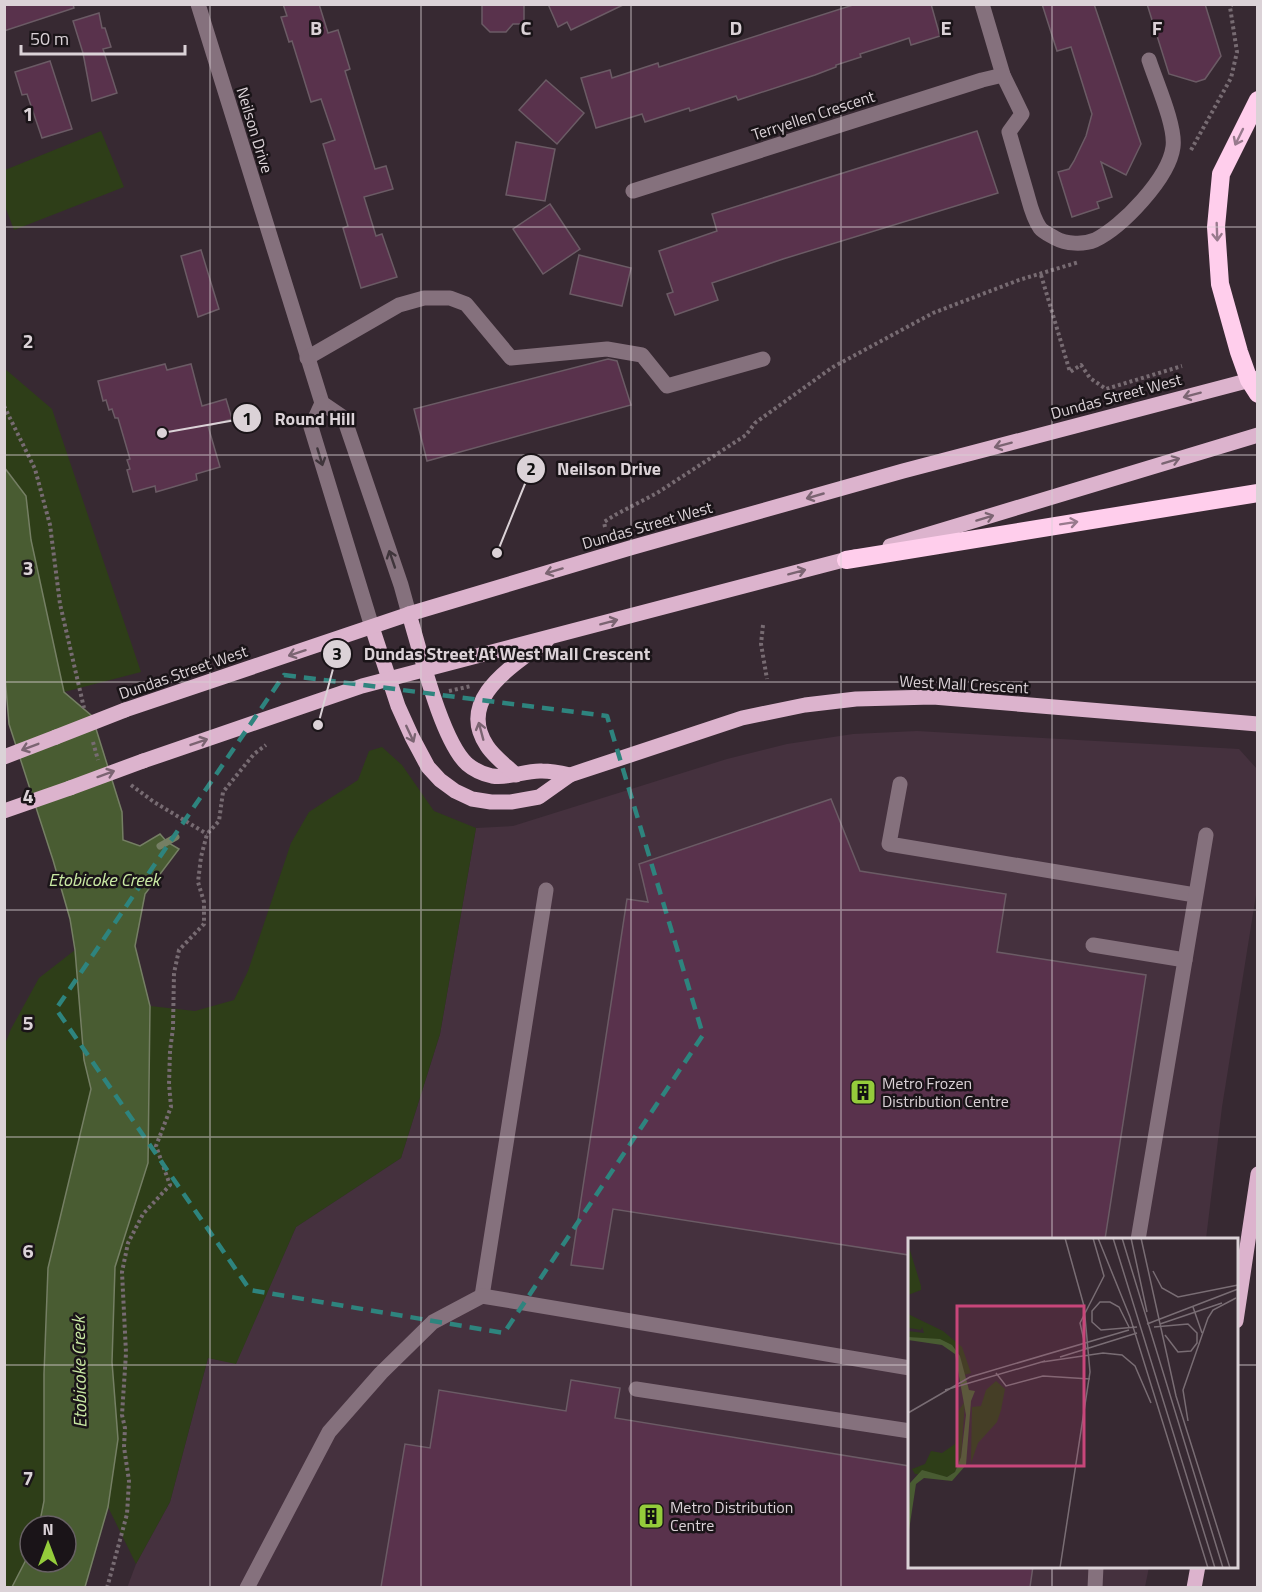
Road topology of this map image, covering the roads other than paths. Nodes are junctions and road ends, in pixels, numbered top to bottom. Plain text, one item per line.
1 (198, 4) edge
2 (982, 4) edge
3 (1149, 60) dead end
4 (1003, 75) junction
5 (1257, 100) edge
6 (633, 191) dead end
7 (307, 358) junction
8 (763, 359) dead end
9 (1254, 384) edge
10 (322, 403) junction
11 (1257, 435) edge
12 (1257, 493) edge
13 (846, 560) junction
14 (409, 614) junction
15 (372, 627) junction
16 (552, 637) junction
17 (425, 670) junction
18 (388, 680) junction
19 (1257, 724) edge
20 (4, 757) edge
21 (570, 774) junction
22 (516, 775) junction
23 (900, 784) dead end
24 (4, 811) edge
25 (1206, 835) dead end
26 (546, 890) dead end
27 (1196, 895) junction
28 (1093, 945) dead end
29 (1185, 960) junction
30 (1257, 1174) edge
31 (1138, 1238) edge
32 (482, 1296) junction
33 (1238, 1307) edge
34 (908, 1368) edge
35 (636, 1389) dead end
36 (908, 1431) edge
37 (1096, 1568) edge
38 (1198, 1568) edge
39 (247, 1587) edge
40 (1095, 1587) edge
41 (1194, 1587) edge

1 - 7 street, Neilson Drive
2 - 4 street
3 - 4 street
4 - 6 street, Terryellen Crescent
5 -> 9 highway
7 - 8 street
7 - 10 street, Neilson Drive
9 -> 14 main road, Dundas Street West
14 -> 10 street
10 -> 15 street
13 -> 11 main road
13 -> 12 highway
16 -> 13 main road
14 - 15 main road, Dundas Street West
14 - 17 main road
15 - 18 main road
15 -> 20 main road, Dundas Street West, bridge
16 - 17 main road
22 -> 16 main road
17 - 18 main road
17 - 22 main road, West Mall Crescent
18 -> 21 main road, West Mall Crescent
24 -> 18 main road, bridge
19 - 21 main road, West Mall Crescent
21 - 22 main road, West Mall Crescent
23 - 27 street
25 - 27 street
26 - 32 street
27 - 29 street
28 - 29 street
29 - 31 street
30 - 33 main road
32 - 34 street
32 - 39 street
35 - 36 street
37 - 40 street
38 - 41 main road

